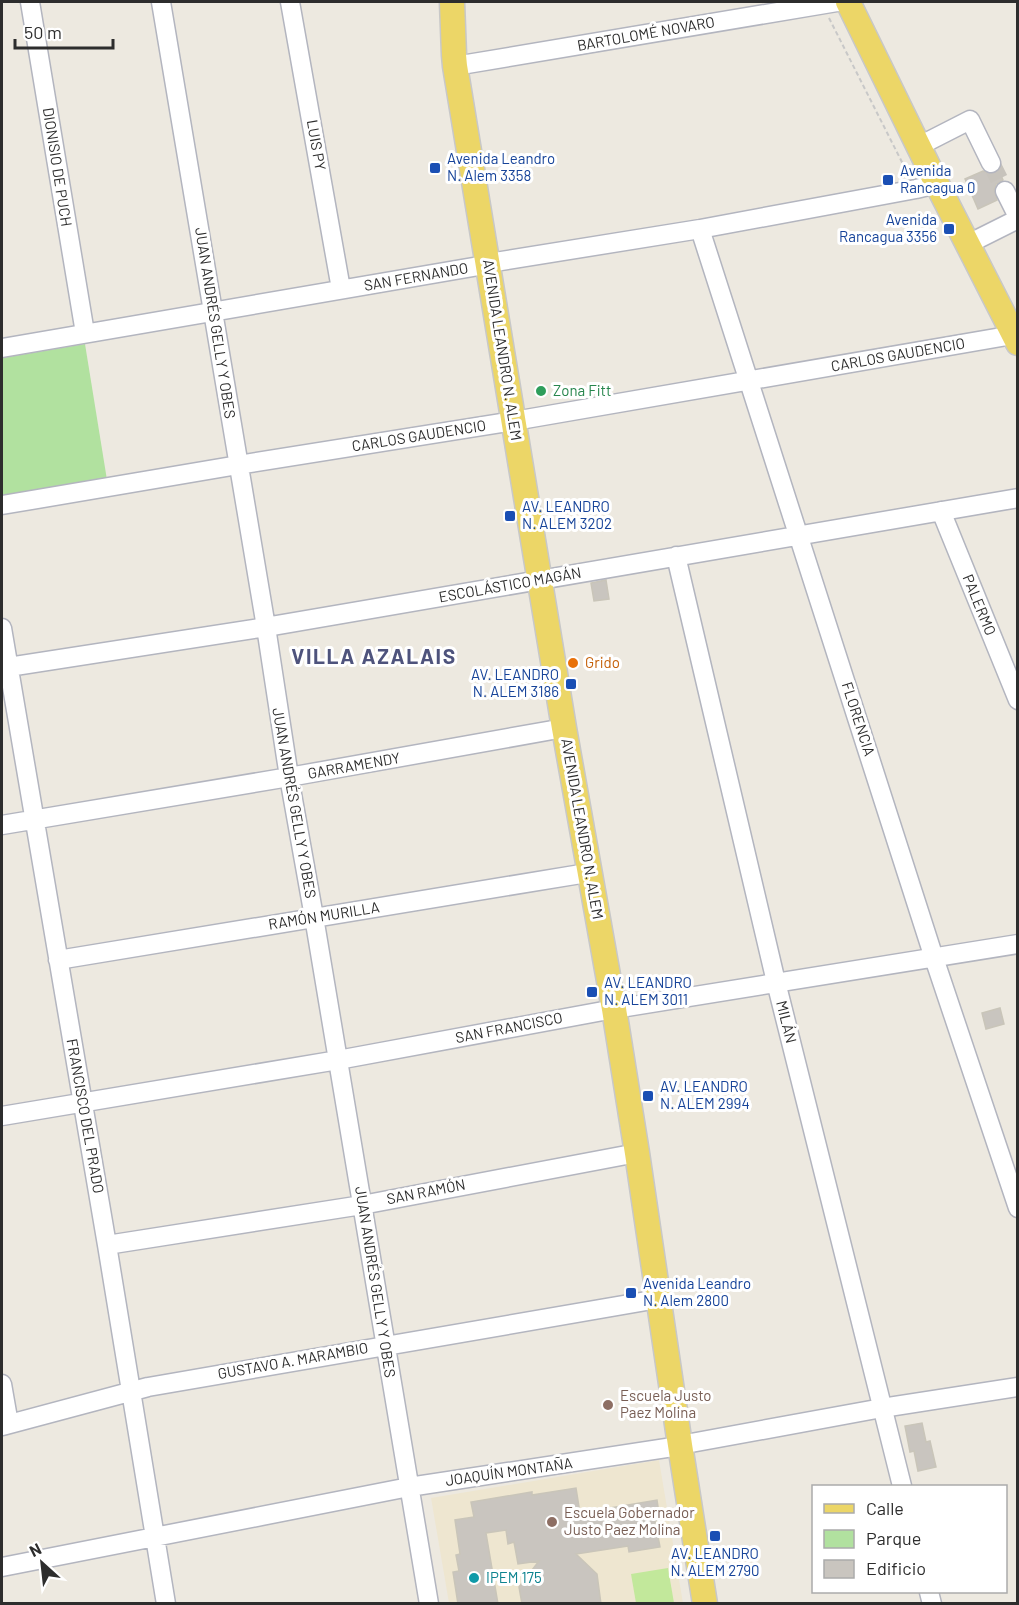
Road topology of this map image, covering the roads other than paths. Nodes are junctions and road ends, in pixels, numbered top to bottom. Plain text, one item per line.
1 (30, 2) edge
2 (161, 2) edge
3 (291, 2) edge
4 (436, 2) edge
5 (452, 2) edge
6 (848, 2) edge
7 (829, 3) edge
8 (454, 60) junction
9 (919, 146) junction
10 (991, 163) tunnel mouth
11 (927, 187) junction
12 (1005, 191) tunnel mouth
13 (1017, 218) edge
14 (700, 229) junction
15 (968, 244) junction
16 (488, 264) junction
17 (341, 289) junction
18 (213, 311) junction
19 (85, 333) junction
20 (1015, 339) edge
21 (2, 348) edge
22 (750, 381) junction
23 (514, 421) junction
24 (238, 465) junction
25 (1017, 498) edge
26 (2, 505) edge
27 (941, 511) junction
28 (799, 535) junction
29 (676, 556) junction
30 (540, 579) junction
31 (266, 627) junction
32 (2, 628) edge
33 (5, 668) edge
34 (1017, 700) edge
35 (564, 728) junction
36 (289, 777) junction
37 (34, 819) junction
38 (2, 825) edge
39 (589, 871) junction
40 (314, 917) junction
41 (1017, 944) edge
42 (934, 958) junction
43 (58, 960) junction
44 (776, 982) junction
45 (614, 1009) junction
46 (338, 1060) junction
47 (83, 1103) junction
48 (2, 1116) edge
49 (637, 1153) junction
50 (362, 1204) junction
51 (1017, 1208) edge
52 (107, 1245) junction
53 (658, 1299) junction
54 (385, 1345) junction
55 (2, 1384) edge
56 (1017, 1387) edge
57 (132, 1391) junction
58 (882, 1408) junction
59 (5, 1425) edge
60 (680, 1445) junction
61 (902, 1485) edge
62 (409, 1487) junction
63 (155, 1536) junction
64 (2, 1567) edge
65 (165, 1603) edge
66 (429, 1604) edge
67 (705, 1604) edge

1 - 19 street, DIONISIO DE PUCH
2 - 18 street, JUAN ANDRÉS GELLY Y OBES
3 - 17 street, LUIS PY
4 - 8 main road, AVENIDA LEANDRO N. ALEM
5 - 8 main road, AVENIDA LEANDRO N. ALEM
6 - 9 main road
7 - 8 street, BARTOLOMÉ NOVARO
8 - 16 main road, AVENIDA LEANDRO N. ALEM
9 - 10 street
9 - 11 main road
11 - 14 street, SAN FERNANDO
11 - 15 main road
12 - 13 street
13 - 15 street
14 - 16 street, SAN FERNANDO
14 - 22 street, FLORENCIA
15 - 20 main road
16 - 17 street, SAN FERNANDO
16 - 23 main road, AVENIDA LEANDRO N. ALEM
17 - 18 street, SAN FERNANDO
18 - 19 street, SAN FERNANDO
18 - 24 street, JUAN ANDRÉS GELLY Y OBES
19 - 21 street, SAN FERNANDO
20 - 22 street, CARLOS GAUDENCIO
22 - 23 street, CARLOS GAUDENCIO
22 - 28 street, FLORENCIA
23 - 24 street, CARLOS GAUDENCIO
23 - 30 main road, AVENIDA LEANDRO N. ALEM
24 - 26 street, CARLOS GAUDENCIO
24 - 31 street, JUAN ANDRÉS GELLY Y OBES
25 - 27 street, ESCOLÁSTICO MAGÁN
27 - 28 street, ESCOLÁSTICO MAGÁN
27 - 34 street, PALERMO
28 - 29 street, ESCOLÁSTICO MAGÁN
28 - 42 street, FLORENCIA
29 - 30 street, ESCOLÁSTICO MAGÁN
29 - 44 street, MILÁN
30 - 31 street, ESCOLÁSTICO MAGÁN
30 - 35 main road, AVENIDA LEANDRO N. ALEM
31 - 33 street, ESCOLÁSTICO MAGÁN
31 - 36 street, JUAN ANDRÉS GELLY Y OBES
32 - 33 street, FRANCISCO DEL PRADO
33 - 37 street, FRANCISCO DEL PRADO
35 - 36 street, GARRAMENDY
35 - 39 main road, AVENIDA LEANDRO N. ALEM
36 - 37 street, GARRAMENDY
36 - 40 street, JUAN ANDRÉS GELLY Y OBES
37 - 38 street, GARRAMENDY
37 - 43 street, FRANCISCO DEL PRADO
39 - 40 street, RAMÓN MURILLA
39 - 45 main road, AVENIDA LEANDRO N. ALEM
40 - 43 street, RAMÓN MURILLA
40 - 46 street, JUAN ANDRÉS GELLY Y OBES
41 - 42 street, SAN FRANCISCO
42 - 44 street, SAN FRANCISCO
42 - 51 street, FLORENCIA
43 - 47 street, FRANCISCO DEL PRADO
44 - 45 street, SAN FRANCISCO
44 - 58 street, MILÁN
45 - 46 street, SAN FRANCISCO
45 - 49 main road, AVENIDA LEANDRO N. ALEM
46 - 47 street, SAN FRANCISCO
46 - 50 street, JUAN ANDRÉS GELLY Y OBES
47 - 48 street, SAN FRANCISCO
47 - 52 street, FRANCISCO DEL PRADO
49 - 50 street, SAN RAMÓN
49 - 53 main road, AVENIDA LEANDRO N. ALEM
50 - 52 street, SAN RAMÓN
50 - 54 street, JUAN ANDRÉS GELLY Y OBES
52 - 57 street, FRANCISCO DEL PRADO
53 - 54 street, GUSTAVO A. MARAMBIO
53 - 60 main road, AVENIDA LEANDRO N. ALEM
54 - 57 street, GUSTAVO A. MARAMBIO
54 - 62 street, JUAN ANDRÉS GELLY Y OBES
55 - 59 street
56 - 58 street, JOAQUÍN MONTAÑA
57 - 59 street, GUSTAVO A. MARAMBIO
57 - 63 street, FRANCISCO DEL PRADO
58 - 60 street, JOAQUÍN MONTAÑA
58 - 61 street, MILÁN
60 - 62 street, JOAQUÍN MONTAÑA
60 - 67 main road, AVENIDA LEANDRO N. ALEM
62 - 63 street, JOAQUÍN MONTAÑA
62 - 66 street, JUAN ANDRÉS GELLY Y OBES
63 - 64 street, JOAQUÍN MONTAÑA
63 - 65 street, FRANCISCO DEL PRADO

